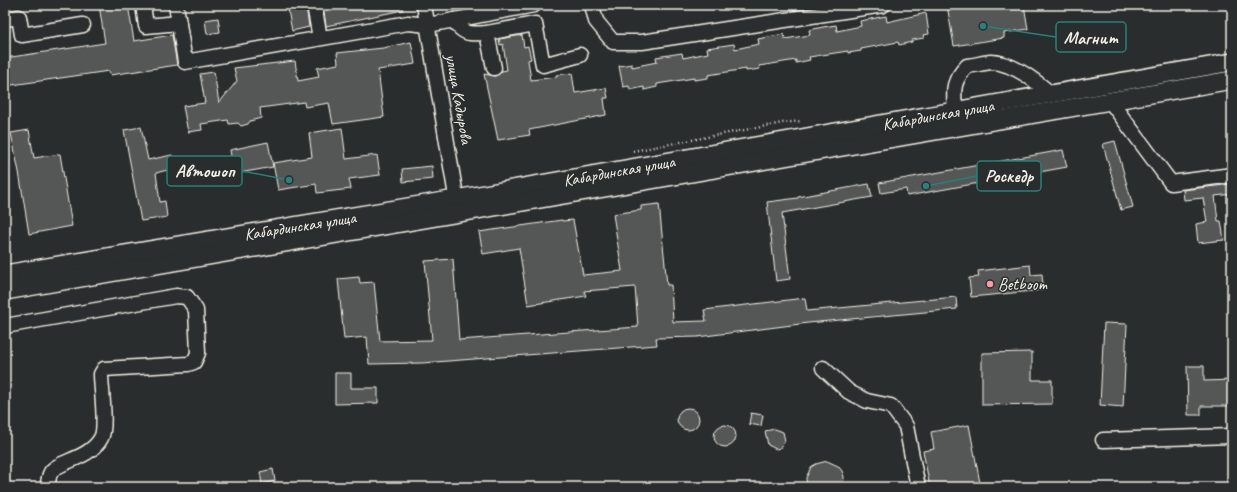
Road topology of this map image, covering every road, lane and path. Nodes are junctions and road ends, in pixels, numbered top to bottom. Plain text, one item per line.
1 (143, 5) edge
2 (176, 5) edge
3 (314, 5) edge
4 (424, 5) edge
5 (534, 5) edge
6 (592, 5) edge
7 (883, 5) edge
8 (511, 7) edge
9 (5, 19) edge
10 (453, 20) junction
11 (179, 23) junction
12 (83, 25) dead end
13 (428, 25) junction
14 (487, 33) junction
15 (320, 38) junction
16 (580, 55) dead end
17 (1232, 62) edge
18 (494, 68) dead end
19 (1232, 80) edge
20 (1051, 94) junction
21 (1110, 101) junction
22 (955, 112) junction
23 (1232, 175) edge
24 (458, 207) junction
25 (5, 274) edge
26 (5, 291) edge
27 (5, 326) edge
28 (822, 368) dead end
29 (1232, 436) edge
30 (1103, 440) dead end
31 (48, 487) edge
32 (918, 487) edge

1 - 11 street
2 - 11 street
3 - 15 street
4 - 13 street, улица Кадырова
5 - 8 street
6 - 7 street
8 - 10 street
9 - 12 street
10 - 13 street
10 - 14 street
11 - 15 street
13 - 15 street
13 - 24 street, улица Кадырова
14 - 16 street
14 - 18 street
17 - 20 main road, Кабардинская улица
19 - 21 main road, Кабардинская улица
20 - 22 main road, Кабардинская улица
20 - 22 street
21 - 23 street
21 - 24 main road, Кабардинская улица
22 - 24 main road, Кабардинская улица
24 - 25 main road, Кабардинская улица
24 - 26 main road, Кабардинская улица
27 - 31 street
28 - 32 street
29 - 30 street

